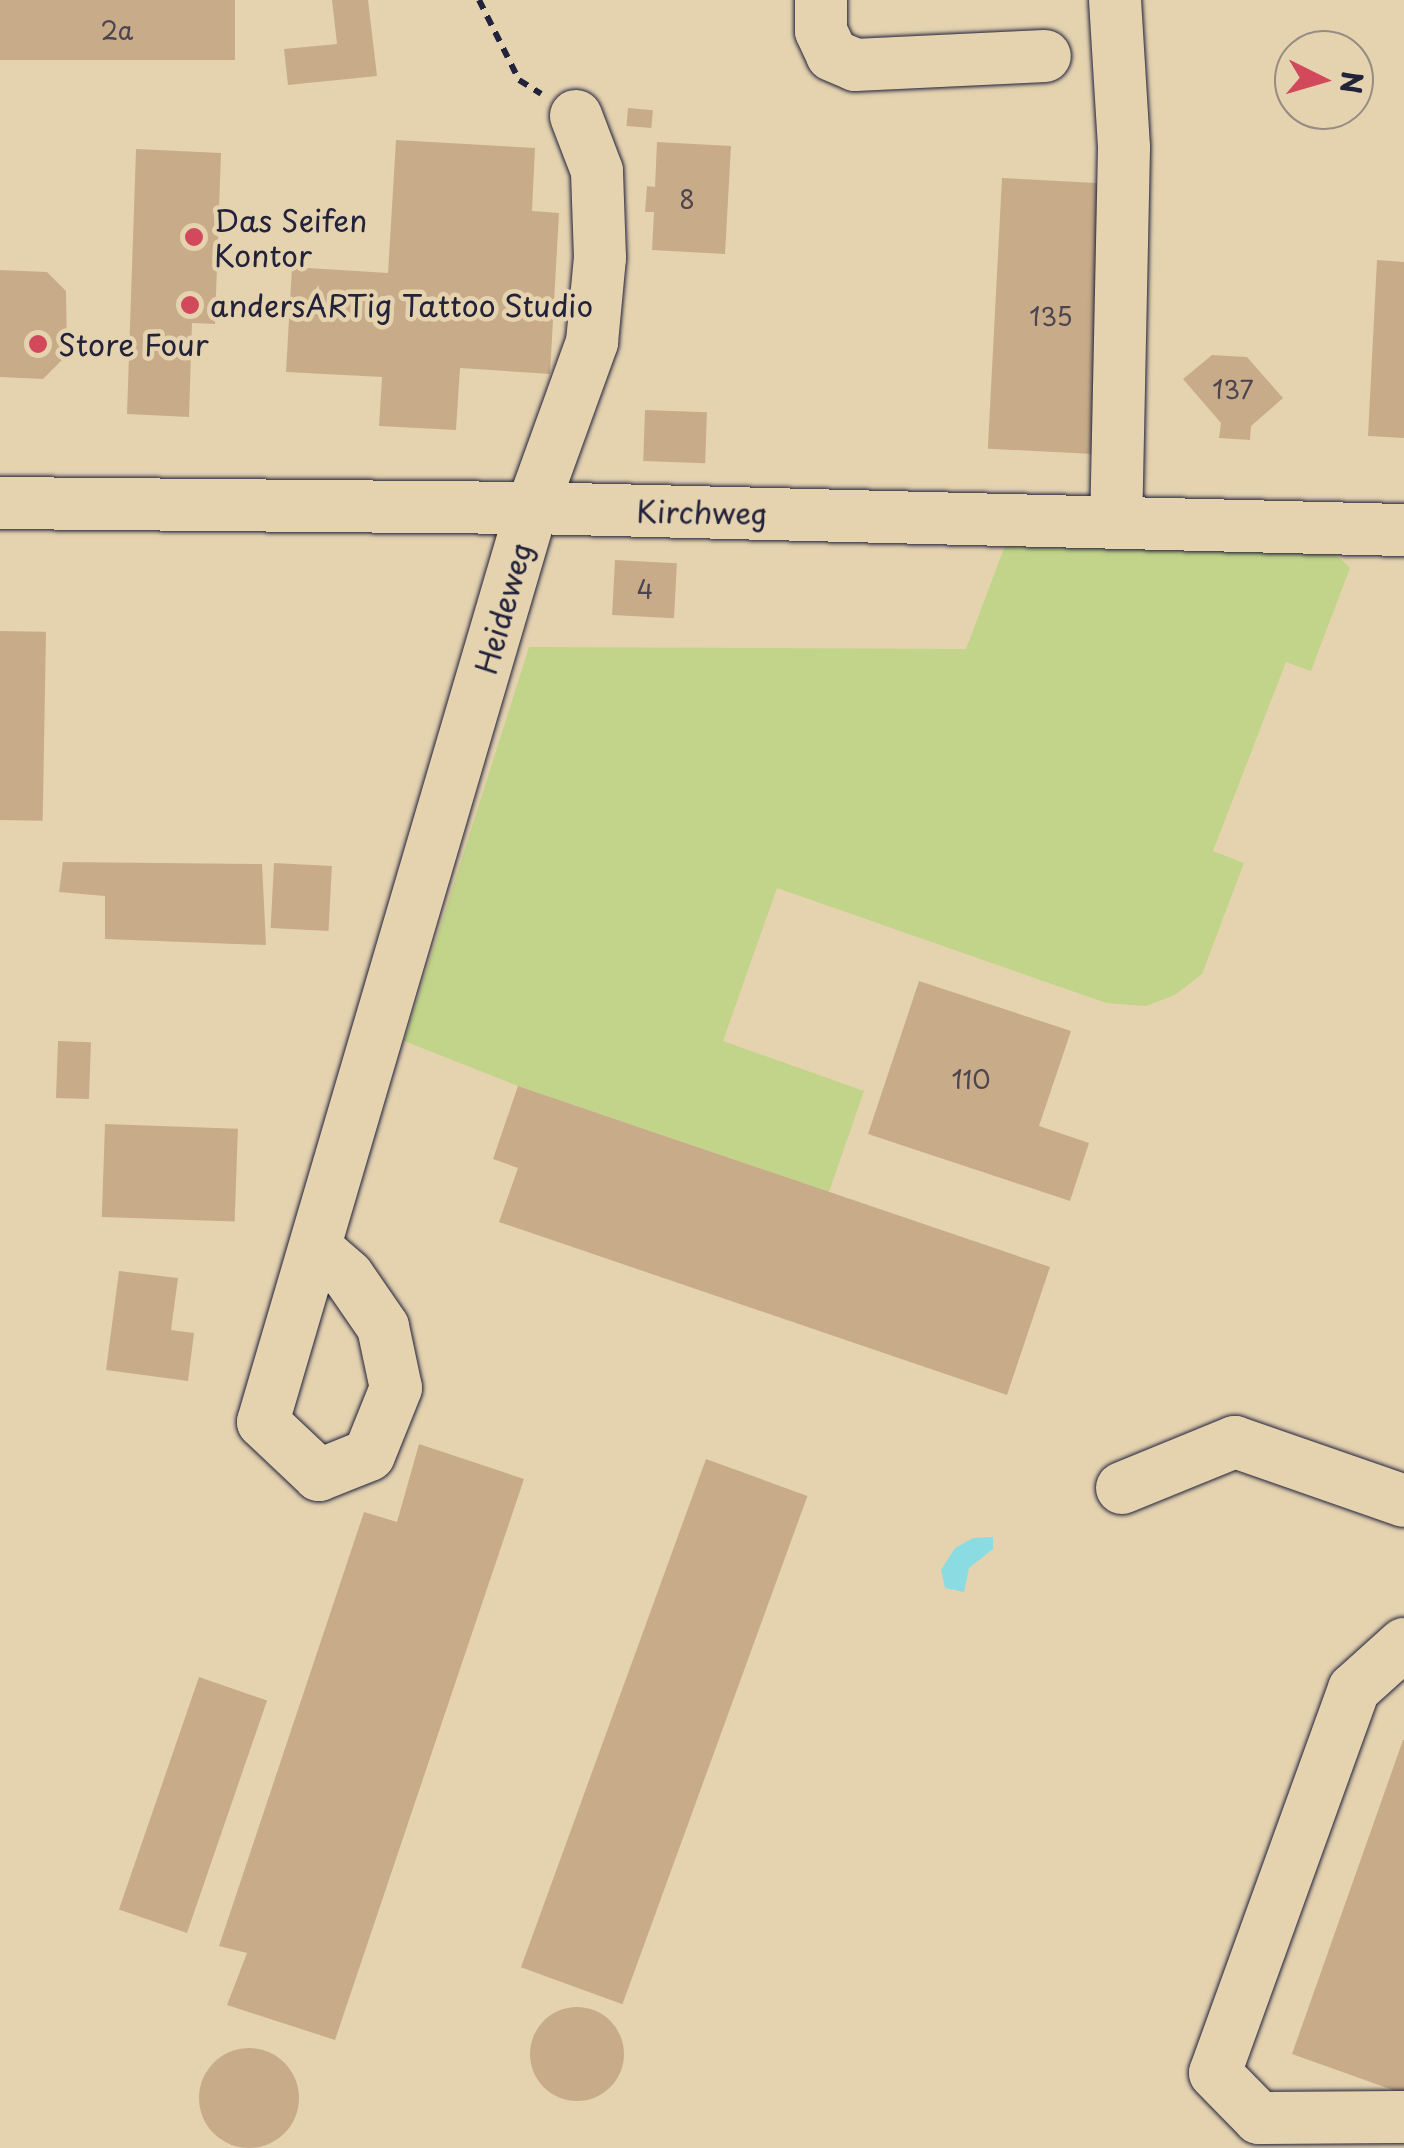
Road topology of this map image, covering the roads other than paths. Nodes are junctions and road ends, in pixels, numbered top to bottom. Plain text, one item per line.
1 (821, 0) edge
2 (1115, 0) edge
3 (1045, 56) dead end
4 (576, 116) road end
5 (0, 503) edge
6 (532, 508) junction
7 (1116, 523) junction
8 (1404, 530) edge
9 (317, 1249) dead end
10 (1122, 1488) dead end
11 (1404, 1500) edge
12 (1404, 1644) edge
13 (1404, 2117) edge

1 - 3 street
2 - 7 street
4 - 6 street, Heideweg
5 - 6 street, Kirchweg
6 - 7 street, Kirchweg
6 - 9 street, Heideweg
7 - 8 street, Kirchweg
10 - 11 street
12 - 13 street

